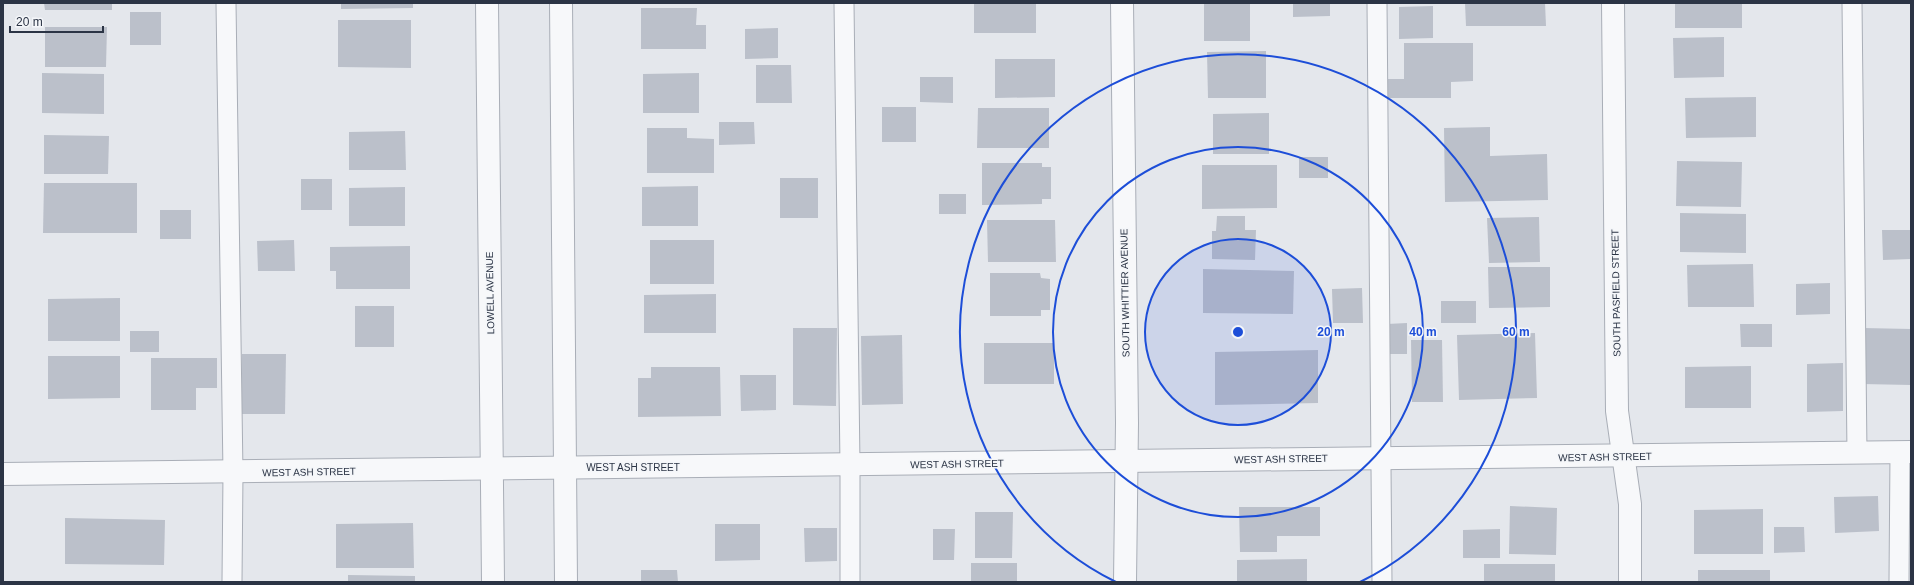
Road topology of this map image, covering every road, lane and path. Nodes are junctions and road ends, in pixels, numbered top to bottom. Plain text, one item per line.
1 (226, 3) edge
2 (487, 3) edge
3 (561, 3) edge
4 (844, 3) edge
5 (1122, 3) edge
6 (1377, 3) edge
7 (1613, 3) edge
8 (1852, 3) edge
9 (1905, 452) edge
10 (1857, 453) junction
11 (1623, 456) junction
12 (1382, 458) junction
13 (1127, 461) junction
14 (850, 465) junction
15 (566, 468) junction
16 (493, 469) junction
17 (233, 473) junction
18 (3, 474) edge
19 (232, 582) edge
20 (493, 582) edge
21 (566, 582) edge
22 (850, 582) edge
23 (1125, 582) edge
24 (1382, 582) edge
25 (1630, 582) edge
26 (1899, 582) edge

1 - 17 lane
2 - 16 street, LOWELL AVENUE
3 - 15 street
4 - 14 lane
5 - 13 street, SOUTH WHITTIER AVENUE
6 - 12 lane
7 - 11 street, SOUTH PASFIELD STREET
8 - 10 lane
9 - 10 street, WEST ASH STREET
9 - 26 lane
10 - 11 street, WEST ASH STREET
11 - 12 street, WEST ASH STREET
11 - 25 street, SOUTH PASFIELD STREET
12 - 13 street, WEST ASH STREET
12 - 24 lane
13 - 14 street, WEST ASH STREET
13 - 23 street, SOUTH WHITTIER AVENUE
14 - 15 street, WEST ASH STREET
14 - 22 lane
15 - 16 street, WEST ASH STREET
15 - 21 street
16 - 17 street, WEST ASH STREET
16 - 20 street, LOWELL AVENUE
17 - 18 street, WEST ASH STREET
17 - 19 lane

